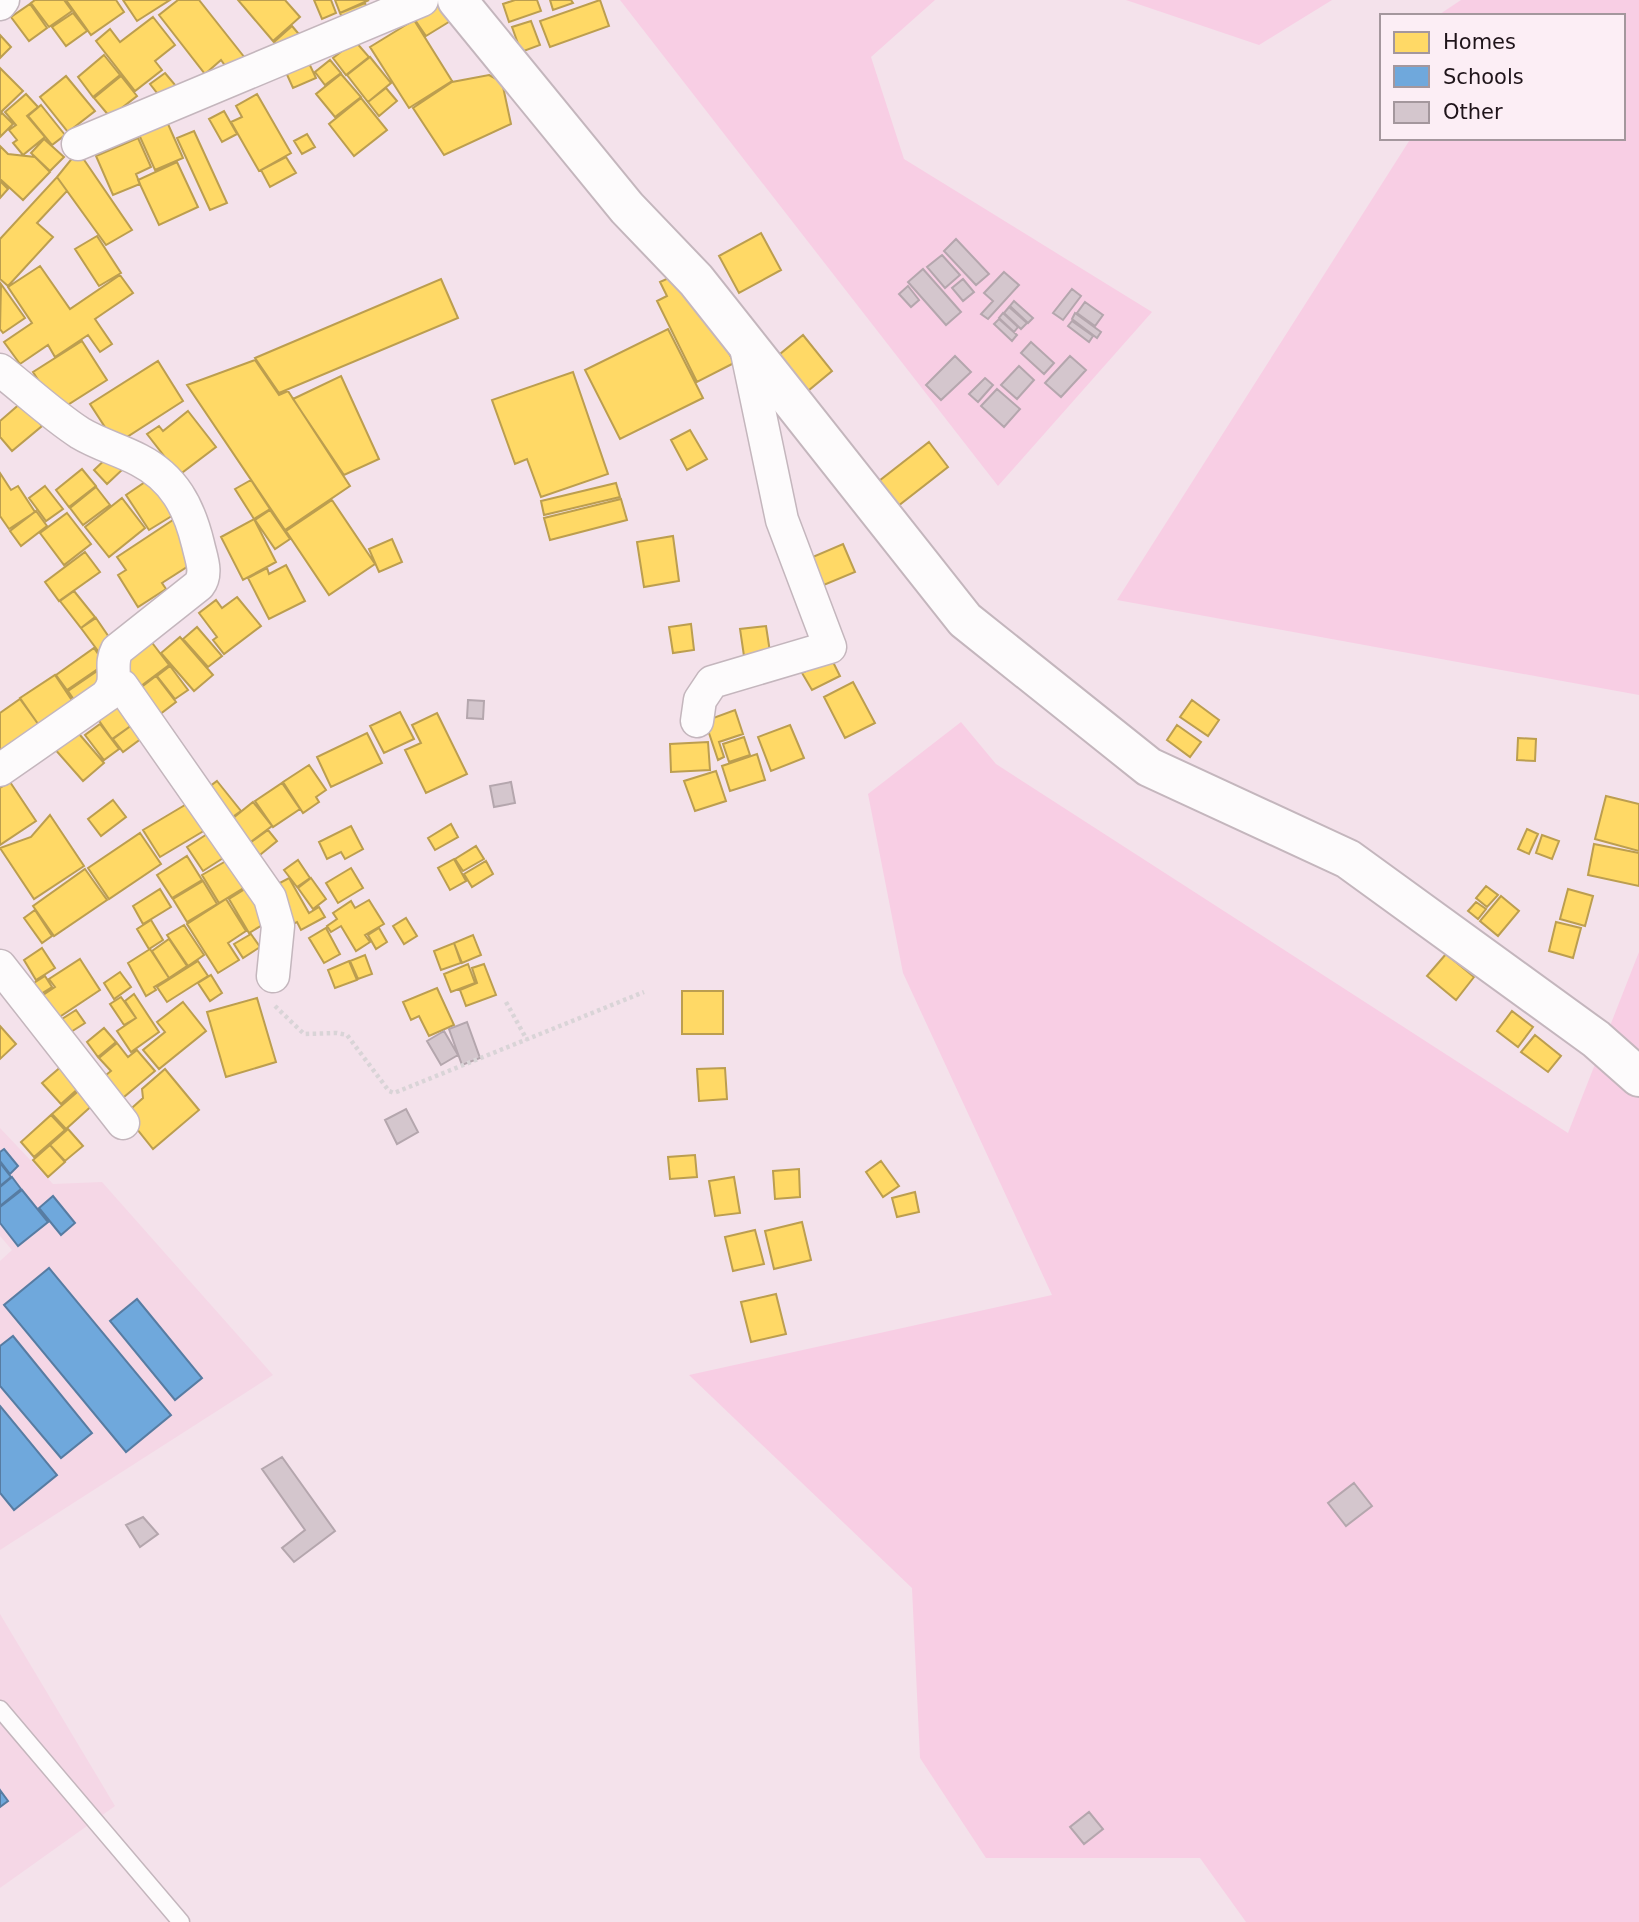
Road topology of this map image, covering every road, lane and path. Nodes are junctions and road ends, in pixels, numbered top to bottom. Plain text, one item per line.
1 (422, 0) edge
2 (457, 0) edge
3 (78, 144) dead end
4 (745, 343) junction
5 (0, 370) edge
6 (114, 684) junction
7 (697, 721) dead end
8 (0, 770) edge
9 (0, 966) edge
10 (273, 976) joint
11 (644, 992) dead end
12 (506, 1002) dead end
13 (527, 1040) junction
14 (1639, 1077) edge
15 (123, 1123) dead end
16 (0, 1709) edge
17 (181, 1922) edge

1 - 3 street
2 - 4 street
4 - 7 street
4 - 14 street
5 - 6 street
6 - 8 street
6 - 10 street
9 - 15 street
10 - 13 path
11 - 13 path
12 - 13 path
16 - 17 lane

